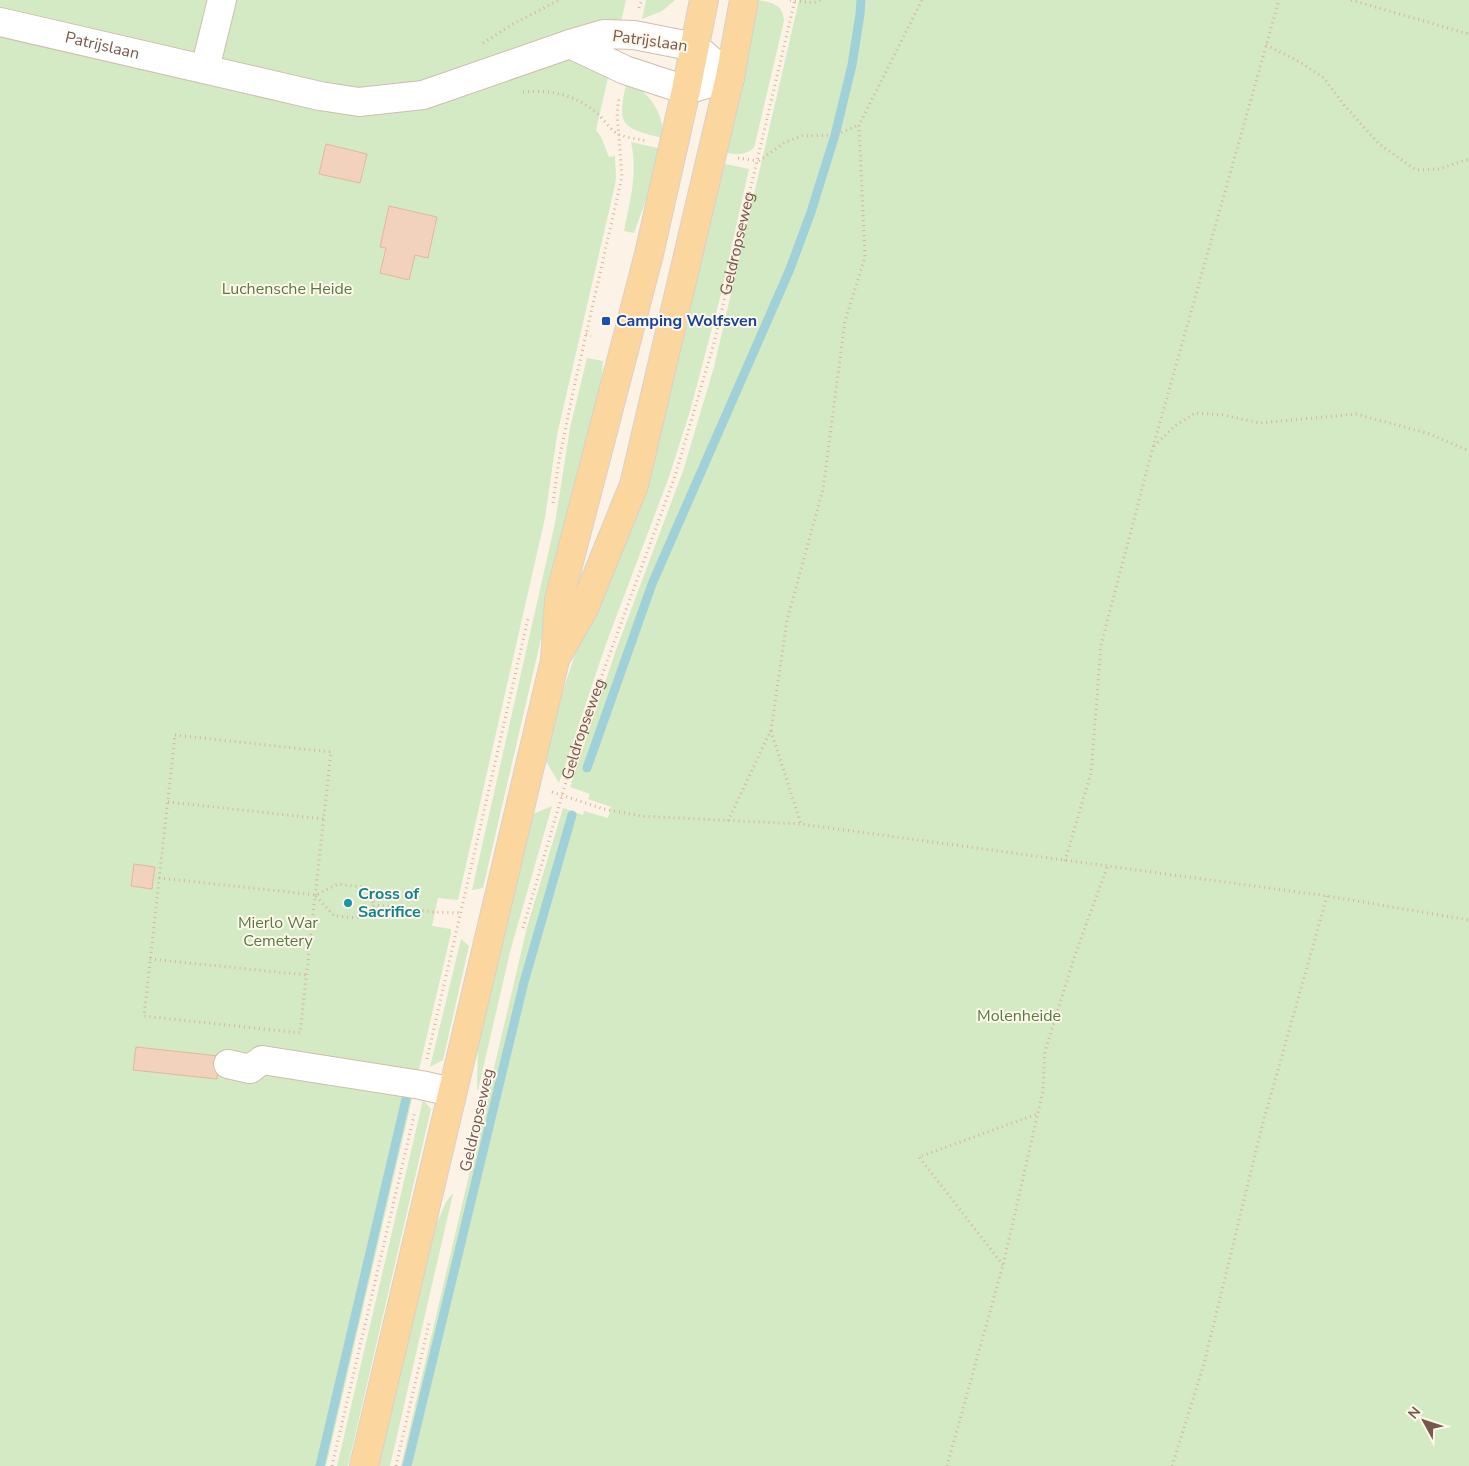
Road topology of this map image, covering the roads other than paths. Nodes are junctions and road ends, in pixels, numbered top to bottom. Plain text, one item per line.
1 (222, 0) edge
2 (704, 0) edge
3 (744, 0) edge
4 (0, 22) edge
5 (570, 44) junction
6 (695, 47) junction
7 (205, 69) junction
8 (730, 77) junction
9 (686, 90) junction
10 (555, 660) junction
11 (228, 1064) dead end
12 (452, 1092) junction
13 (364, 1466) edge

1 - 7 street
2 - 6 main road, Geldropseweg
3 - 8 main road, Geldropseweg
4 - 7 street, Patrijslaan
5 - 6 street, Patrijslaan
5 - 7 street, Patrijslaan
5 - 9 street, Patrijslaan
6 - 8 street, Patrijslaan
6 - 9 main road, Geldropseweg
8 - 9 street
8 - 10 main road, Geldropseweg
9 - 10 main road, Geldropseweg
10 - 12 main road, Geldropseweg
11 - 12 street
12 - 13 main road, Geldropseweg

